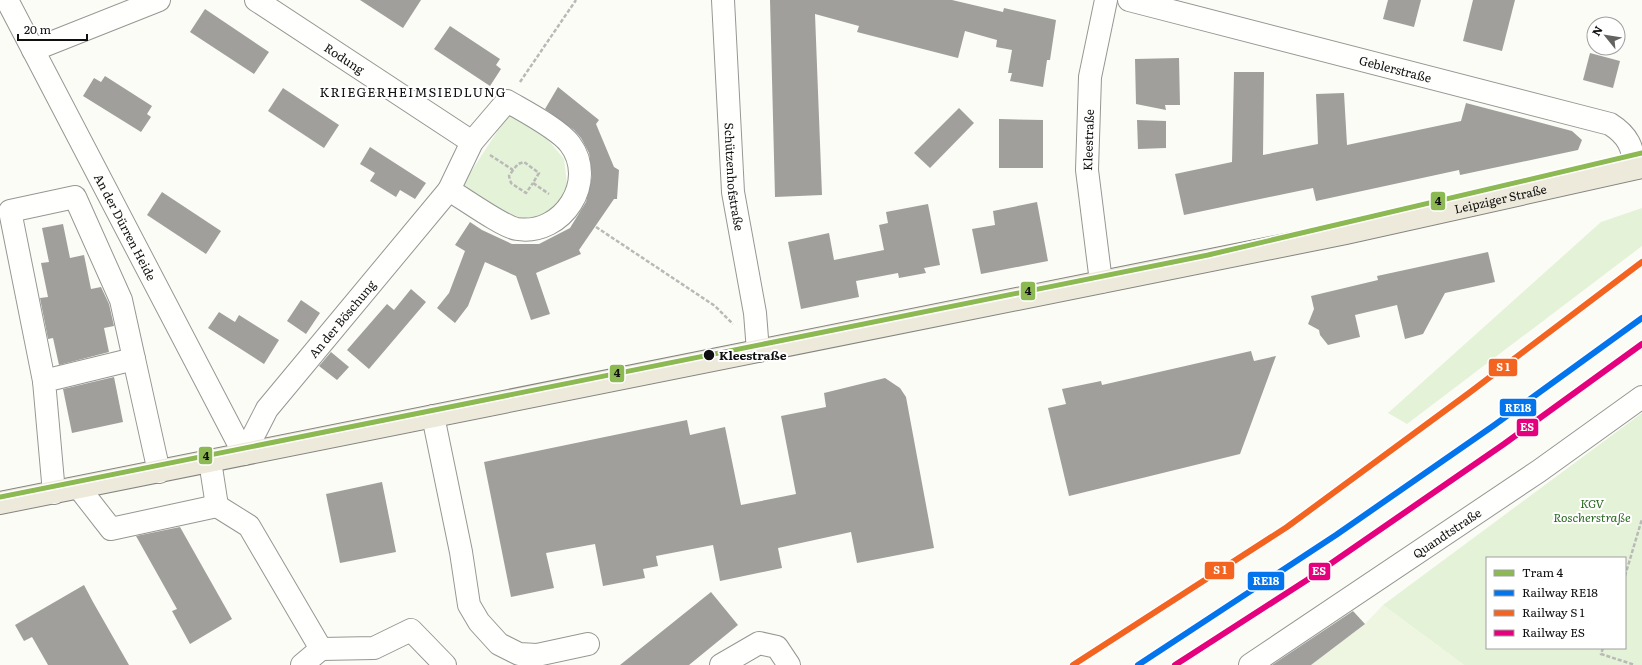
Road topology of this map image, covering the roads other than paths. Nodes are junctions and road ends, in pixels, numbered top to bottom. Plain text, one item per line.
1 (7, 0) edge
2 (159, 0) edge
3 (256, 0) edge
4 (723, 0) edge
5 (1106, 0) edge
6 (1129, 0) edge
7 (33, 50) junction
8 (472, 142) junction
9 (1639, 167) edge
10 (449, 190) junction
11 (1101, 282) junction
12 (758, 351) junction
13 (134, 359) junction
14 (44, 381) junction
15 (1642, 397) edge
16 (433, 416) junction
17 (244, 454) junction
18 (210, 461) junction
19 (159, 472) junction
20 (79, 488) junction
21 (54, 492) junction
22 (0, 503) edge
23 (217, 506) junction
24 (588, 644) dead end
25 (321, 649) junction
26 (302, 665) edge
27 (445, 665) edge
28 (721, 665) edge
29 (789, 665) edge
30 (1250, 665) edge

1 - 7 street, An der Dürren Heide
2 - 7 street
3 - 8 street, Rodung
4 - 12 street, Schützenhofstraße
5 - 11 street, Kleestraße
6 - 9 street, Geblerstraße
7 - 17 street, An der Dürren Heide
8 - 10 street, An der Böschung
8 - 10 street, An der Böschung
9 - 11 main road, Leipziger Straße
10 - 17 street, An der Böschung
11 - 12 main road, Leipziger Straße
12 - 16 main road, Leipziger Straße
13 - 14 street
13 - 14 street
13 - 19 street
14 - 21 street
15 - 30 street, Quandtstraße
16 - 17 main road, Leipziger Straße
16 - 24 street
17 - 18 main road, Leipziger Straße
18 - 19 main road, Leipziger Straße
18 - 23 street
19 - 20 main road, Leipziger Straße
20 - 21 main road, Leipziger Straße
20 - 23 street
21 - 22 main road, Leipziger Straße
23 - 25 street
25 - 26 street
25 - 27 street
28 - 29 street

